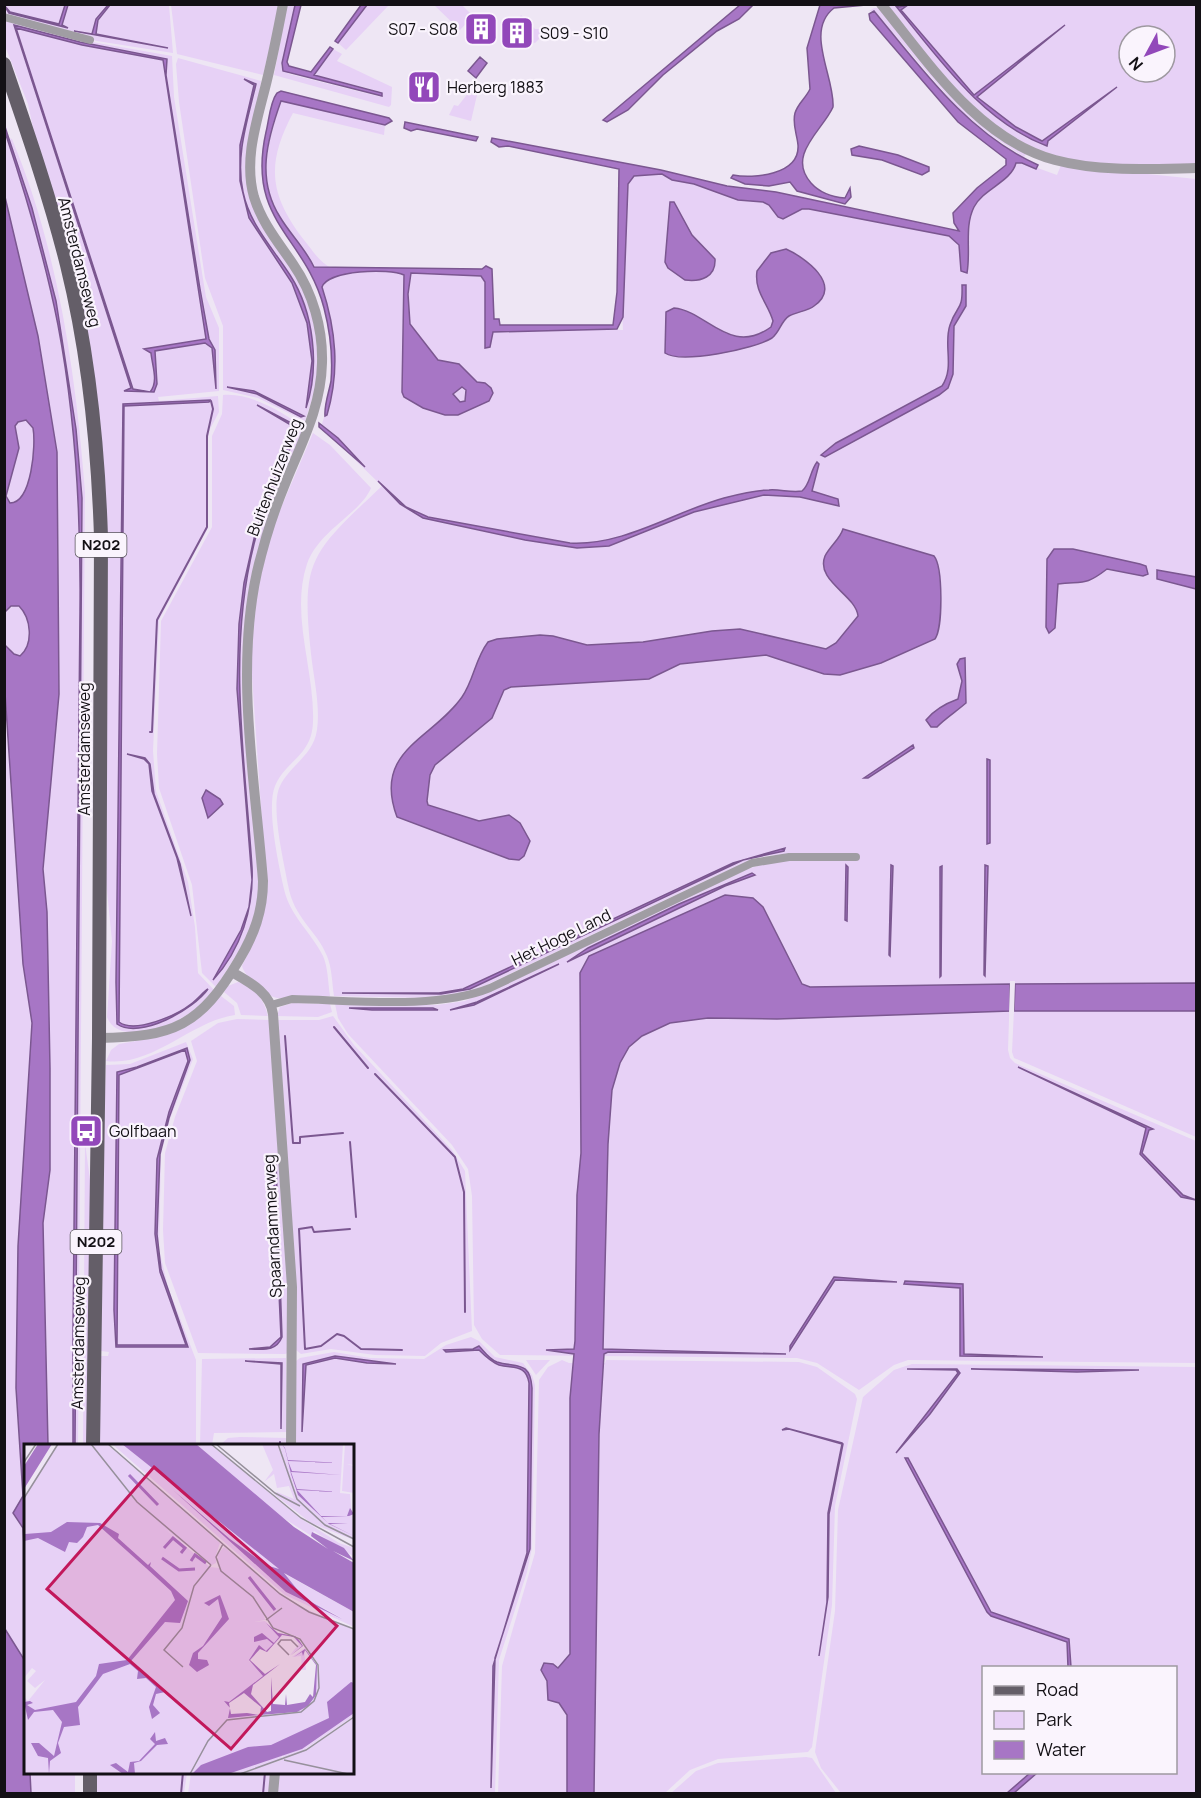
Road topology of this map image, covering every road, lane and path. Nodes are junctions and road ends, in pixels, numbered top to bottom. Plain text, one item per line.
1 (284, 4) edge
2 (881, 4) edge
3 (4, 17) edge
4 (90, 40) dead end
5 (4, 64) edge
6 (1197, 168) edge
7 (856, 857) dead end
8 (232, 972) junction
9 (271, 1005) junction
10 (99, 1038) junction
11 (93, 1444) edge
12 (291, 1444) edge
13 (90, 1774) edge
14 (275, 1774) edge
15 (90, 1794) edge
16 (273, 1794) edge

1 - 8 street, Buitenhuizerweg
2 - 6 street
3 - 4 street
5 - 10 main road, Amsterdamseweg / N202
7 - 9 street, Het Hoge Land
8 - 9 street
8 - 10 street, Buitenhuizerweg
9 - 12 street, Spaarndammerweg
10 - 11 main road, Amsterdamseweg / N202
13 - 15 main road
14 - 16 street

